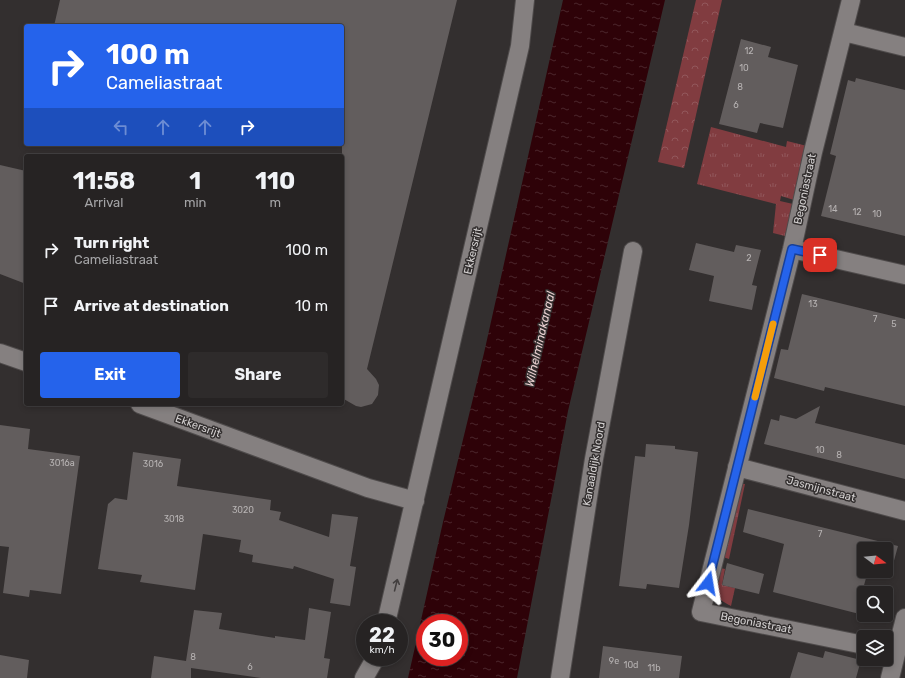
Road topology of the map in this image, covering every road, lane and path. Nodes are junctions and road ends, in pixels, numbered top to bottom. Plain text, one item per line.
1 (525, 0) edge
2 (851, 0) edge
3 (844, 32) junction
4 (905, 47) edge
5 (792, 249) junction
6 (633, 251) dead end
7 (905, 275) edge
8 (0, 353) edge
9 (24, 361) edge
10 (145, 406) edge
11 (737, 467) junction
12 (416, 501) junction
13 (905, 512) edge
14 (388, 614) edge
15 (905, 618) edge
16 (857, 644) edge
17 (893, 646) edge
18 (371, 666) edge
19 (890, 666) edge
20 (364, 678) edge
21 (560, 678) edge
22 (890, 678) edge

1 - 12 street, Ekkersrijt
2 - 3 street, Begoniastraat
3 - 4 street
3 - 5 street, Begoniastraat
5 - 7 street
5 - 11 street, Begoniastraat
6 - 21 street, Kanaaldijk Noord
8 - 9 street
10 - 12 street, Ekkersrijt
11 - 13 street, Jasmijnstraat
11 - 16 street, Begoniastraat
14 -> 12 street, Ekkersrijt
15 - 17 street
18 - 20 street
19 - 22 street

